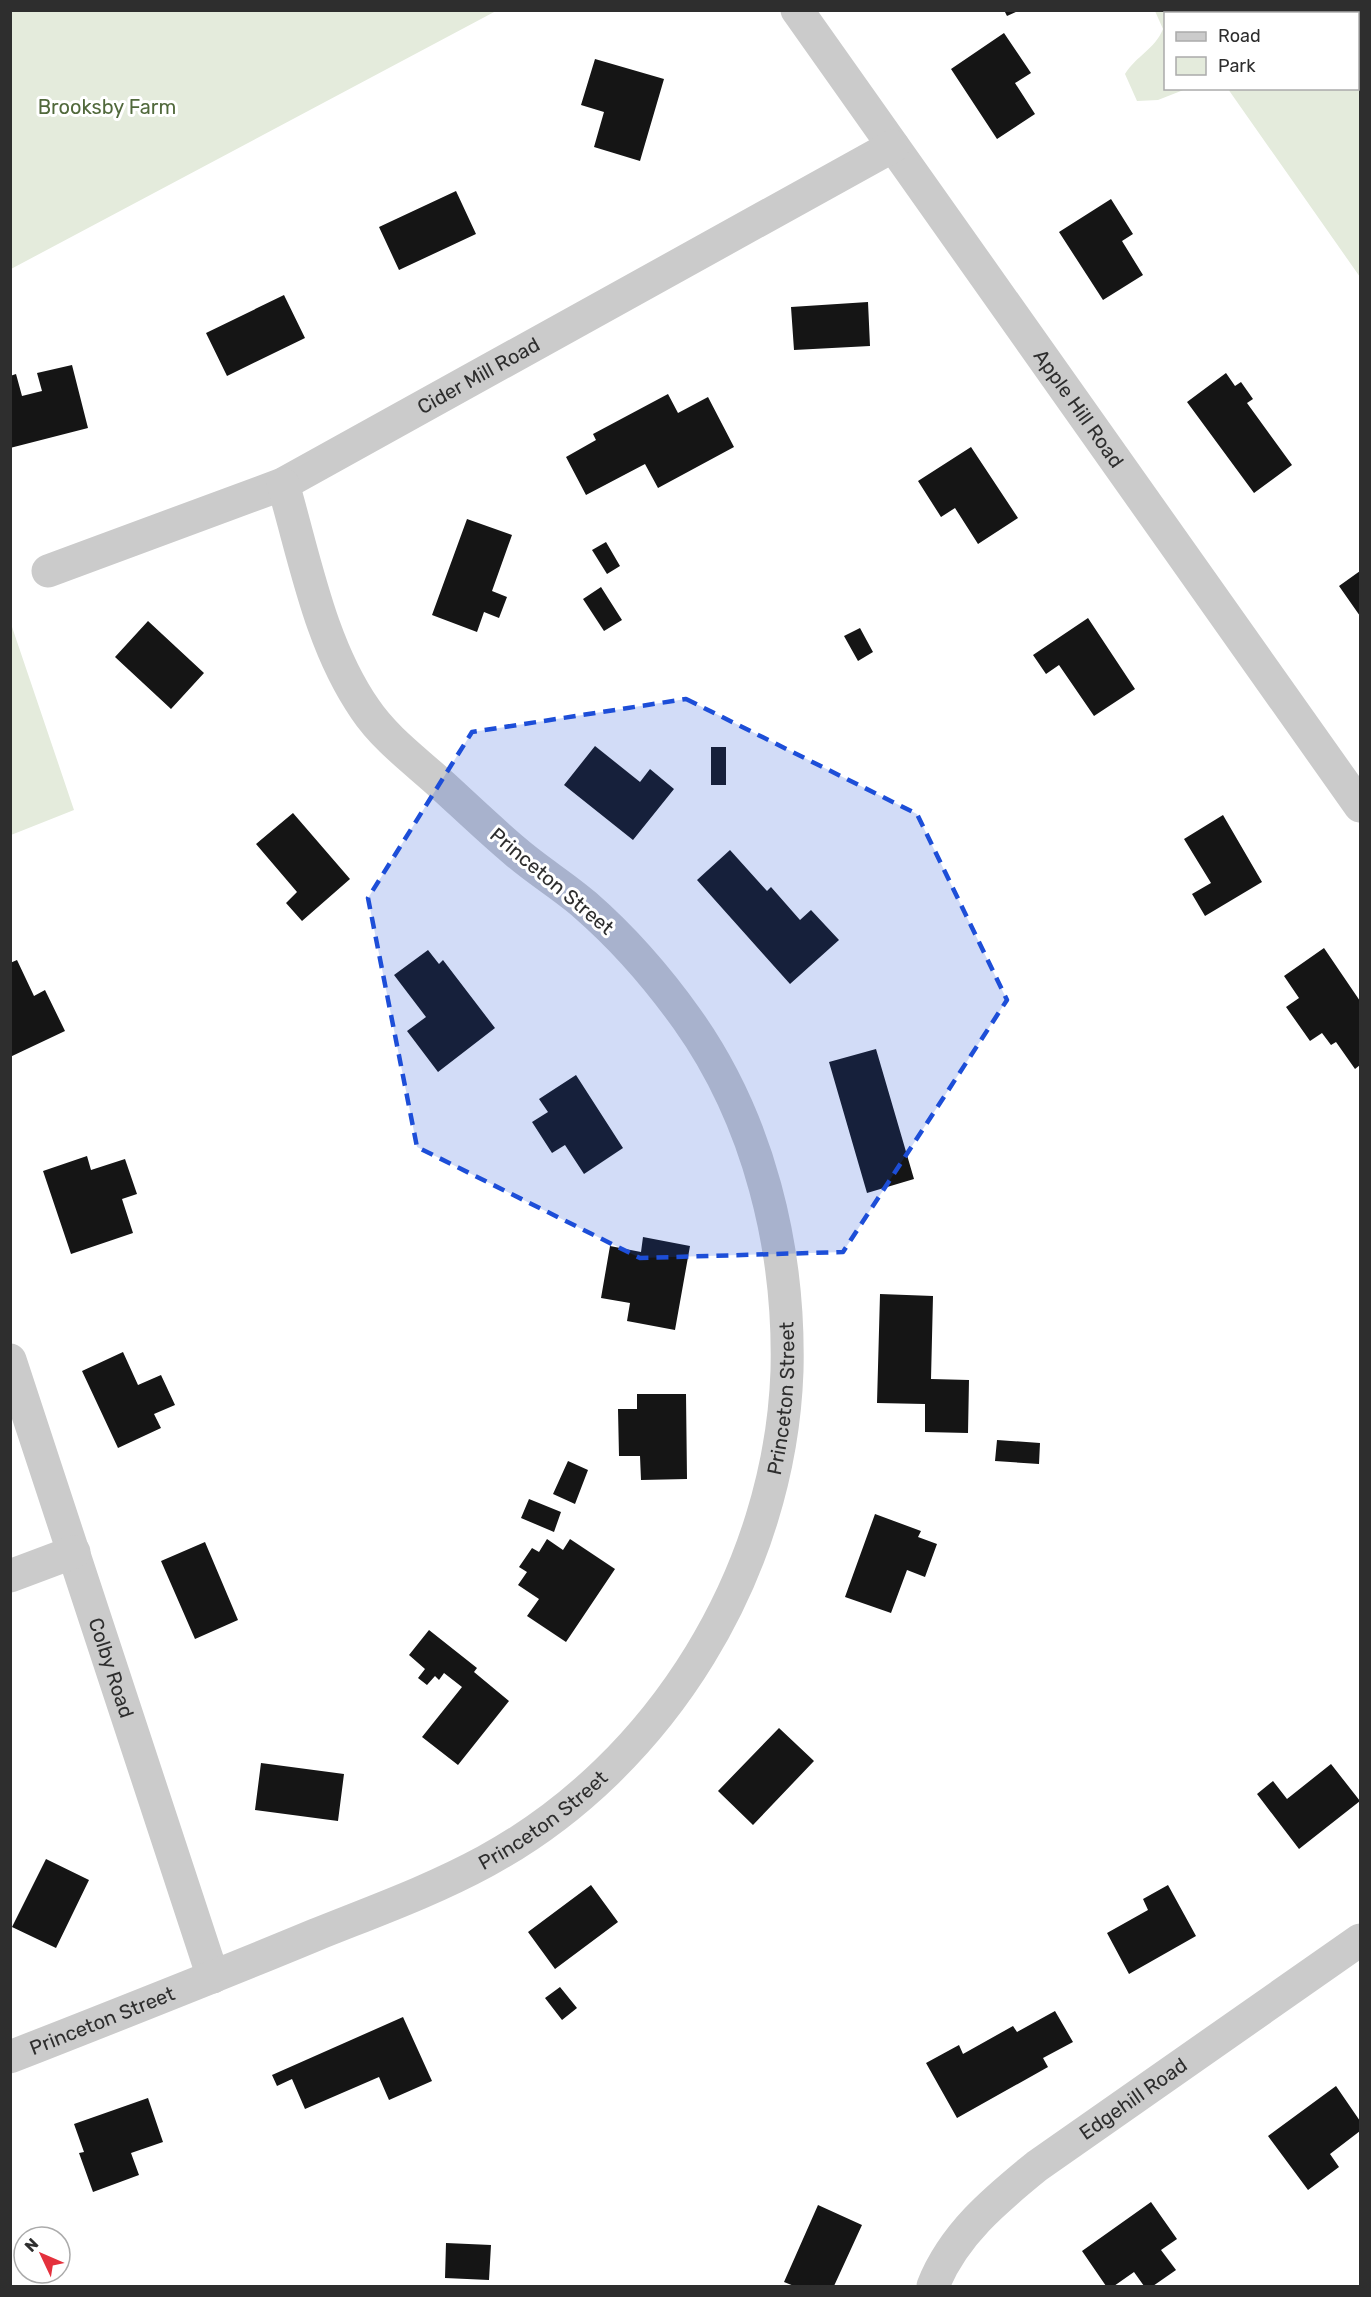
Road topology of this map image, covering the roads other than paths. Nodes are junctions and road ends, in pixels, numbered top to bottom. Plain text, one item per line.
1 (798, 10) edge
2 (893, 146) junction
3 (283, 484) junction
4 (48, 571) dead end
5 (1360, 806) edge
6 (10, 1360) edge
7 (74, 1552) junction
8 (10, 1576) edge
9 (1360, 1940) edge
10 (213, 1977) junction
11 (10, 2057) edge
12 (933, 2286) edge

1 - 2 street, Apple Hill Road
2 - 3 street, Cider Mill Road
2 - 5 street, Apple Hill Road
3 - 4 street, Cider Mill Road
3 - 10 street, Princeton Street
6 - 7 street, Colby Road
7 - 8 street
7 - 10 street, Colby Road
9 - 12 street, Edgehill Road
10 - 11 street, Princeton Street

